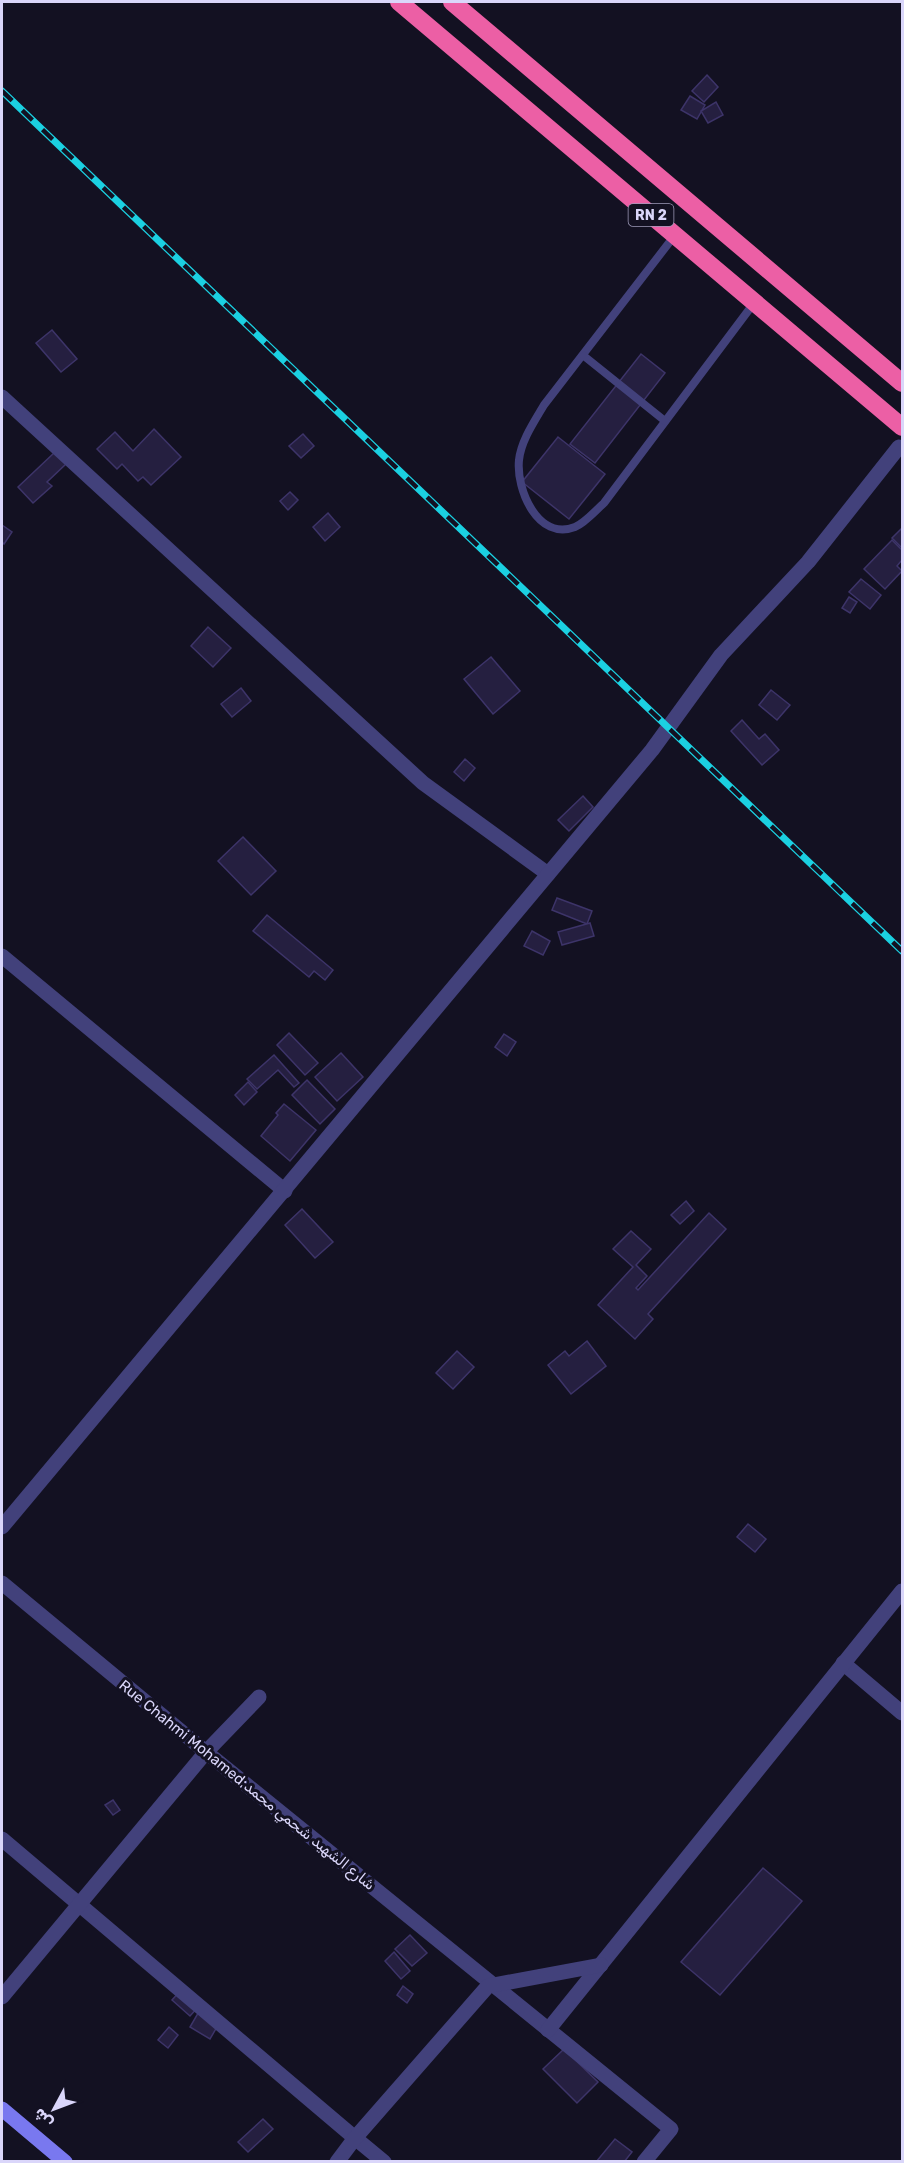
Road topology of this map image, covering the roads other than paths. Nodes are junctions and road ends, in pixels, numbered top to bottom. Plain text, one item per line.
1 (399, 2) edge
2 (452, 2) edge
3 (675, 235) junction
4 (754, 303) junction
5 (584, 356) junction
6 (903, 383) edge
7 (2, 397) edge
8 (665, 421) junction
9 (903, 428) edge
10 (899, 447) dead end
11 (548, 874) junction
12 (2, 956) edge
13 (285, 1191) junction
14 (2, 1527) edge
15 (2, 1583) edge
16 (903, 1591) edge
17 (843, 1663) junction
18 (259, 1696) dead end
19 (903, 1713) edge
20 (206, 1752) junction
21 (2, 1839) edge
22 (78, 1904) junction
23 (601, 1965) junction
24 (493, 1985) junction
25 (2, 1997) edge
26 (548, 2030) junction
27 (2, 2109) edge
28 (355, 2138) junction
29 (65, 2162) edge
30 (337, 2162) edge
31 (384, 2162) edge
32 (644, 2162) edge

1 - 3 highway, RN 2
2 - 6 highway, RN 2
3 - 4 highway, RN 2
3 - 5 lane
4 - 8 lane
4 - 9 highway, RN 2
5 - 8 lane
5 - 8 lane
7 - 11 street
10 - 11 street
11 - 13 street
12 - 13 street
13 - 14 street
15 - 20 street, Rue Chahmi Mohamed;شارع الشهيد شحمي محمد
16 - 17 street
17 - 19 street
17 - 23 street
18 - 20 street
20 - 22 street
20 - 24 street, Rue Chahmi Mohamed;شارع الشهيد شحمي محمد
21 - 22 street
22 - 25 street
22 - 28 street
23 - 24 street
23 - 26 street
24 - 26 street, Rue Chahmi Mohamed;شارع الشهيد شحمي محمد
24 - 28 street
26 - 32 street, Rue Chahmi Mohamed;شارع الشهيد شحمي محمد
27 - 29 main road
28 - 30 street
28 - 31 street

